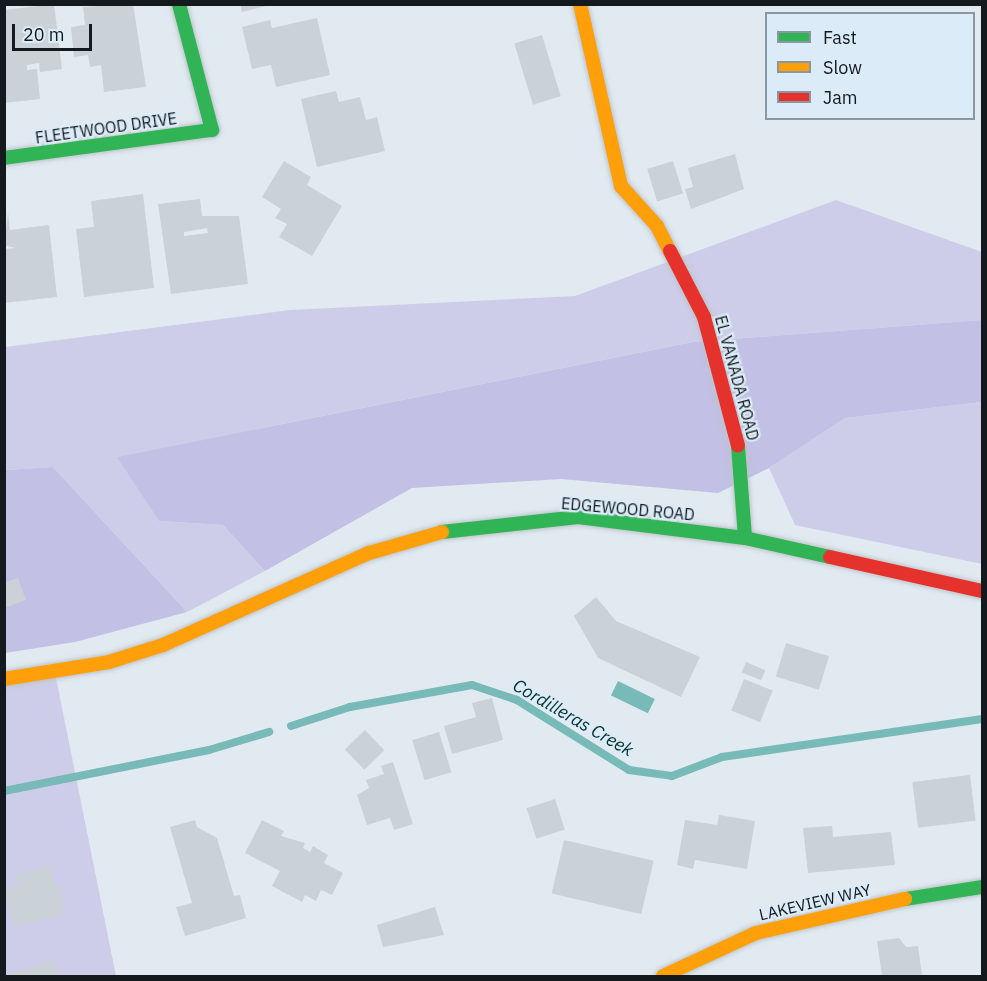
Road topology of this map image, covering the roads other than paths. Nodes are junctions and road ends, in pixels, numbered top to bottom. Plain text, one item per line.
1 (179, 4) edge
2 (580, 4) edge
3 (4, 158) edge
4 (745, 538) junction
5 (982, 591) edge
6 (4, 680) edge
7 (982, 888) edge
8 (663, 976) edge

1 - 3 street, FLEETWOOD DRIVE
2 - 4 street, EL VANADA ROAD
4 - 5 street, EDGEWOOD ROAD
4 - 6 street, EDGEWOOD ROAD
7 - 8 street, LAKEVIEW WAY

